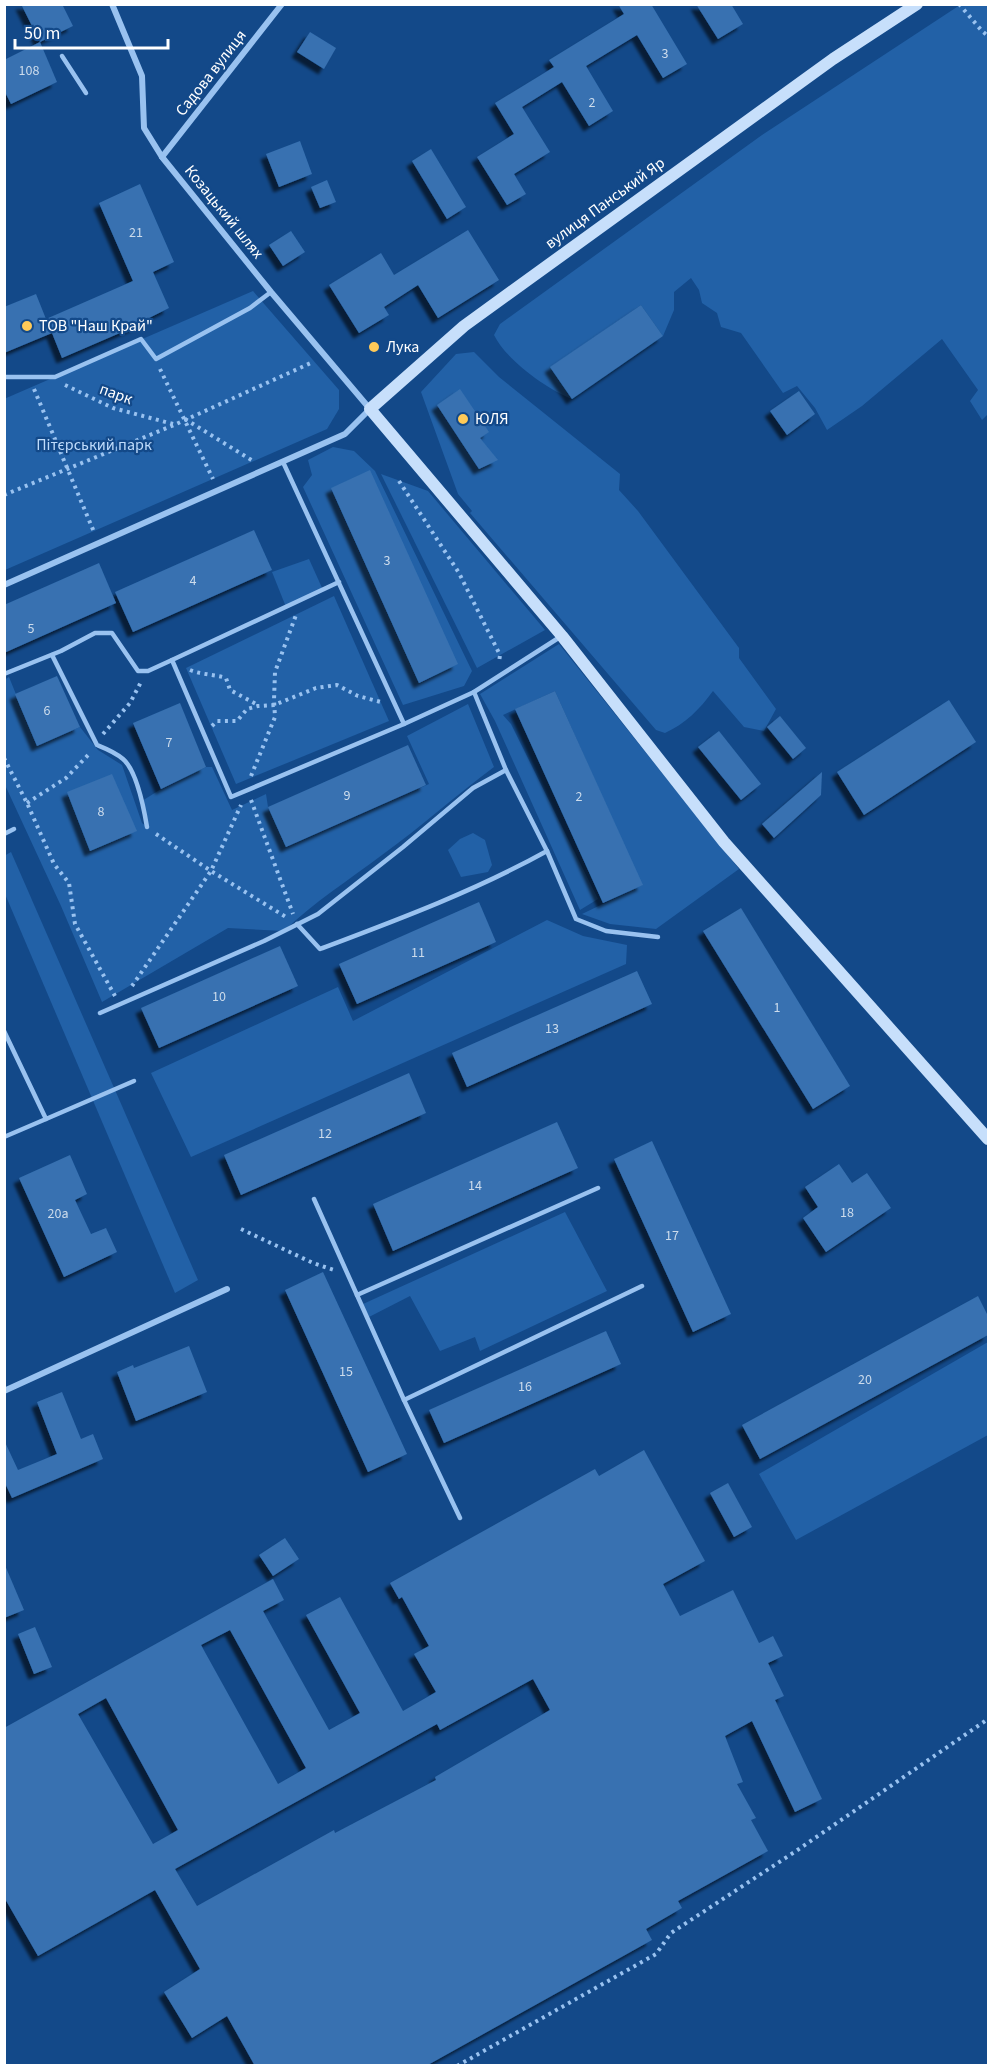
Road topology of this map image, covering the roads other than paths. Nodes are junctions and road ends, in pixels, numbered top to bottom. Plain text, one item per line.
1 (111, 4) edge
2 (282, 4) edge
3 (917, 4) edge
4 (62, 56) dead end
5 (86, 93) dead end
6 (162, 157) junction
7 (271, 292) junction
8 (4, 377) edge
9 (370, 409) junction
10 (283, 462) junction
11 (339, 582) junction
12 (4, 585) edge
13 (562, 636) junction
14 (52, 655) junction
15 (172, 660) junction
16 (4, 674) edge
17 (474, 692) junction
18 (404, 724) junction
19 (506, 770) junction
20 (147, 827) road end
21 (14, 829) dead end
22 (4, 834) edge
23 (547, 851) junction
24 (297, 924) junction
25 (658, 936) dead end
26 (100, 1012) dead end
27 (5, 1030) edge
28 (134, 1081) dead end
29 (46, 1119) junction
30 (4, 1137) edge
31 (988, 1139) edge
32 (598, 1188) dead end
33 (314, 1200) dead end
34 (642, 1286) dead end
35 (227, 1289) dead end
36 (357, 1295) junction
37 (4, 1391) edge
38 (404, 1400) junction
39 (460, 1518) dead end

1 - 6 street, Козацький шлях
2 - 6 street, Садова вулиця
3 - 9 street, вулиця Панський Яр
4 - 5 lane
6 - 7 street, Козацький шлях
7 - 8 lane
7 - 9 street, Козацький шлях
9 - 10 street
9 - 13 street
10 - 11 lane
10 - 12 street
11 - 15 lane
11 - 18 lane
13 - 17 lane
13 - 31 street
14 - 15 lane
14 - 16 lane
14 - 20 lane
15 - 18 lane
17 - 18 lane
17 - 19 lane
19 - 23 lane
19 - 24 lane
21 - 22 lane
23 - 24 lane
23 - 25 lane
24 - 26 lane
27 - 29 lane
28 - 29 lane
29 - 30 lane
32 - 36 lane
33 - 36 lane
34 - 38 lane
35 - 37 street
36 - 38 lane
38 - 39 lane

